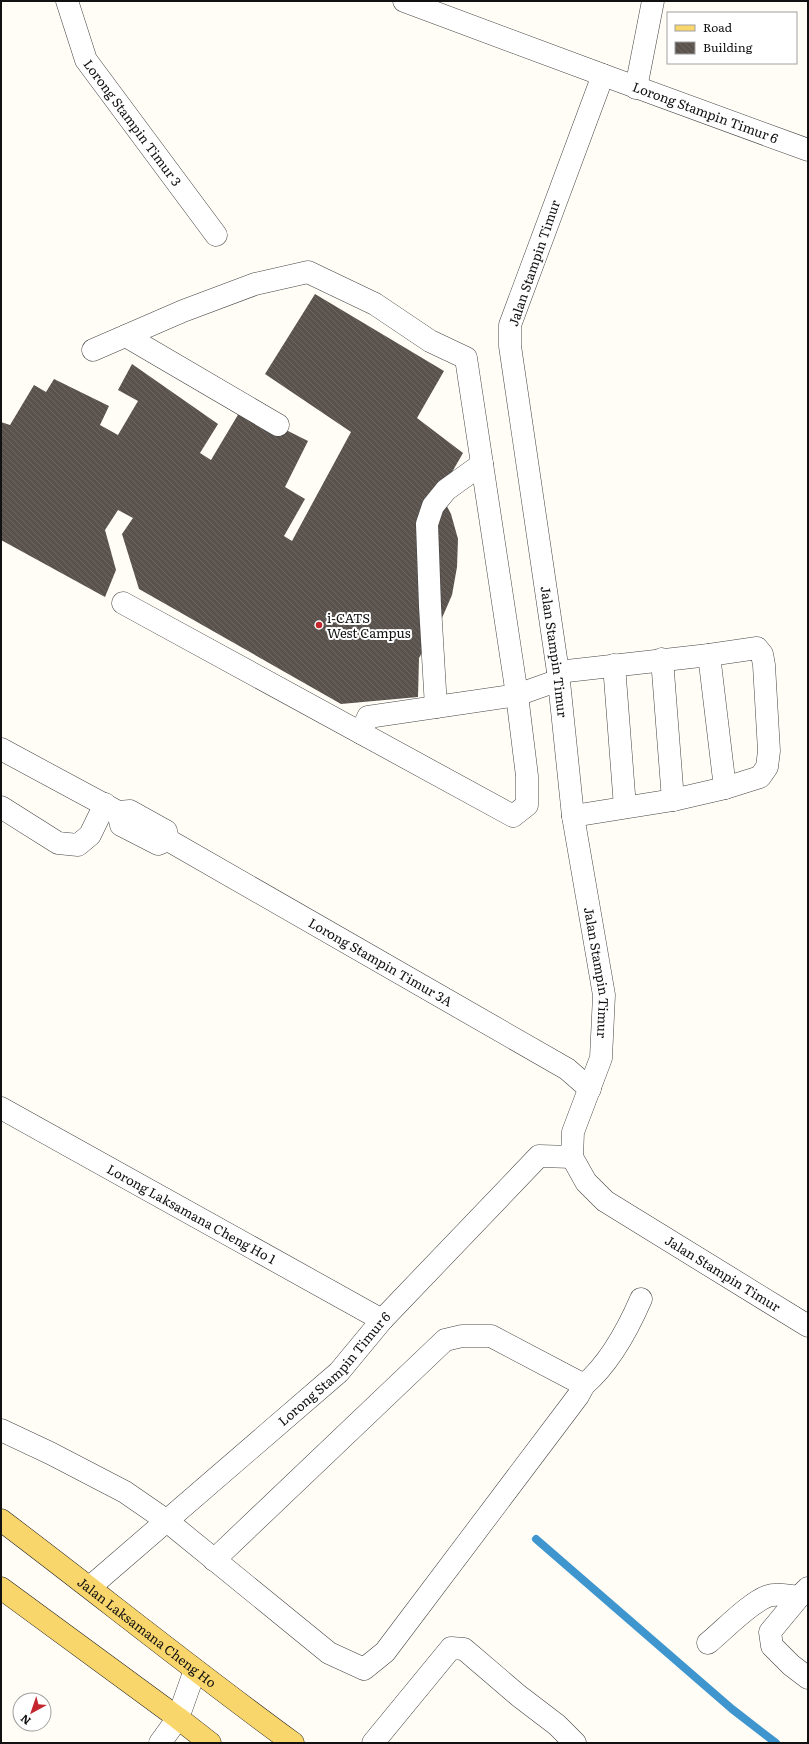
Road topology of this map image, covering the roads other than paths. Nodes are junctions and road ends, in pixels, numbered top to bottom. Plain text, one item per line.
1 (67, 1) edge
2 (404, 1) edge
3 (653, 1) edge
4 (603, 74) junction
5 (636, 88) junction
6 (808, 150) edge
7 (216, 235) dead end
8 (126, 336) junction
9 (93, 350) dead end
10 (278, 425) dead end
11 (482, 464) junction
12 (123, 603) dead end
13 (709, 655) junction
14 (662, 659) junction
15 (614, 665) junction
16 (558, 676) junction
17 (517, 695) junction
18 (436, 707) junction
19 (361, 733) junction
20 (1, 749) edge
21 (725, 788) junction
22 (673, 800) junction
23 (1, 807) edge
24 (625, 807) junction
25 (111, 808) junction
26 (573, 816) junction
27 (590, 1089) junction
28 (1, 1108) edge
29 (572, 1157) junction
30 (641, 1299) dead end
31 (382, 1320) junction
32 (808, 1326) edge
33 (584, 1385) junction
34 (1, 1430) edge
35 (1, 1520) edge
36 (167, 1521) junction
37 (214, 1560) junction
38 (90, 1587) junction
39 (1, 1588) edge
40 (803, 1593) edge
41 (708, 1643) dead end
42 (194, 1670) junction
43 (808, 1678) edge
44 (178, 1718) junction
45 (160, 1743) edge
46 (210, 1743) edge
47 (293, 1743) edge
48 (373, 1743) edge
49 (575, 1743) edge

1 - 7 street, Lorong Stampin Timur 3
2 - 4 street
3 - 5 street
4 - 5 street, Lorong Stampin Timur 6
4 - 16 street, Jalan Stampin Timur
5 - 6 street, Lorong Stampin Timur 6
8 - 9 street
8 - 10 street
8 - 11 street
11 - 17 street
11 - 18 street
12 - 19 street
13 - 14 street
13 - 21 street
13 - 21 street
14 - 15 street
14 - 22 street
15 - 16 street
15 - 24 street
16 - 17 street
16 - 26 street, Jalan Stampin Timur
17 - 18 street
17 - 19 street
18 - 19 street
20 - 25 street
21 - 22 street
22 - 24 street
23 - 25 street
24 - 26 street
25 - 27 street, Lorong Stampin Timur 3A
26 - 27 street, Jalan Stampin Timur
27 - 29 street, Jalan Stampin Timur
28 - 31 street, Lorong Laksamana Cheng Ho 1
29 - 31 street, Lorong Stampin Timur 6
29 - 32 street, Jalan Stampin Timur
30 - 33 street
31 - 36 street, Lorong Stampin Timur 6
33 - 37 street
33 - 37 street
34 - 36 street
35 - 38 main road, Jalan Laksamana Cheng Ho
36 - 37 street
36 - 38 street, Lorong Stampin Timur 6
38 - 42 main road, Jalan Laksamana Cheng Ho
39 - 44 main road
40 - 41 street
40 - 43 street
42 - 44 street
42 - 47 main road, Jalan Laksamana Cheng Ho
44 - 45 street
44 - 46 main road
48 - 49 street

